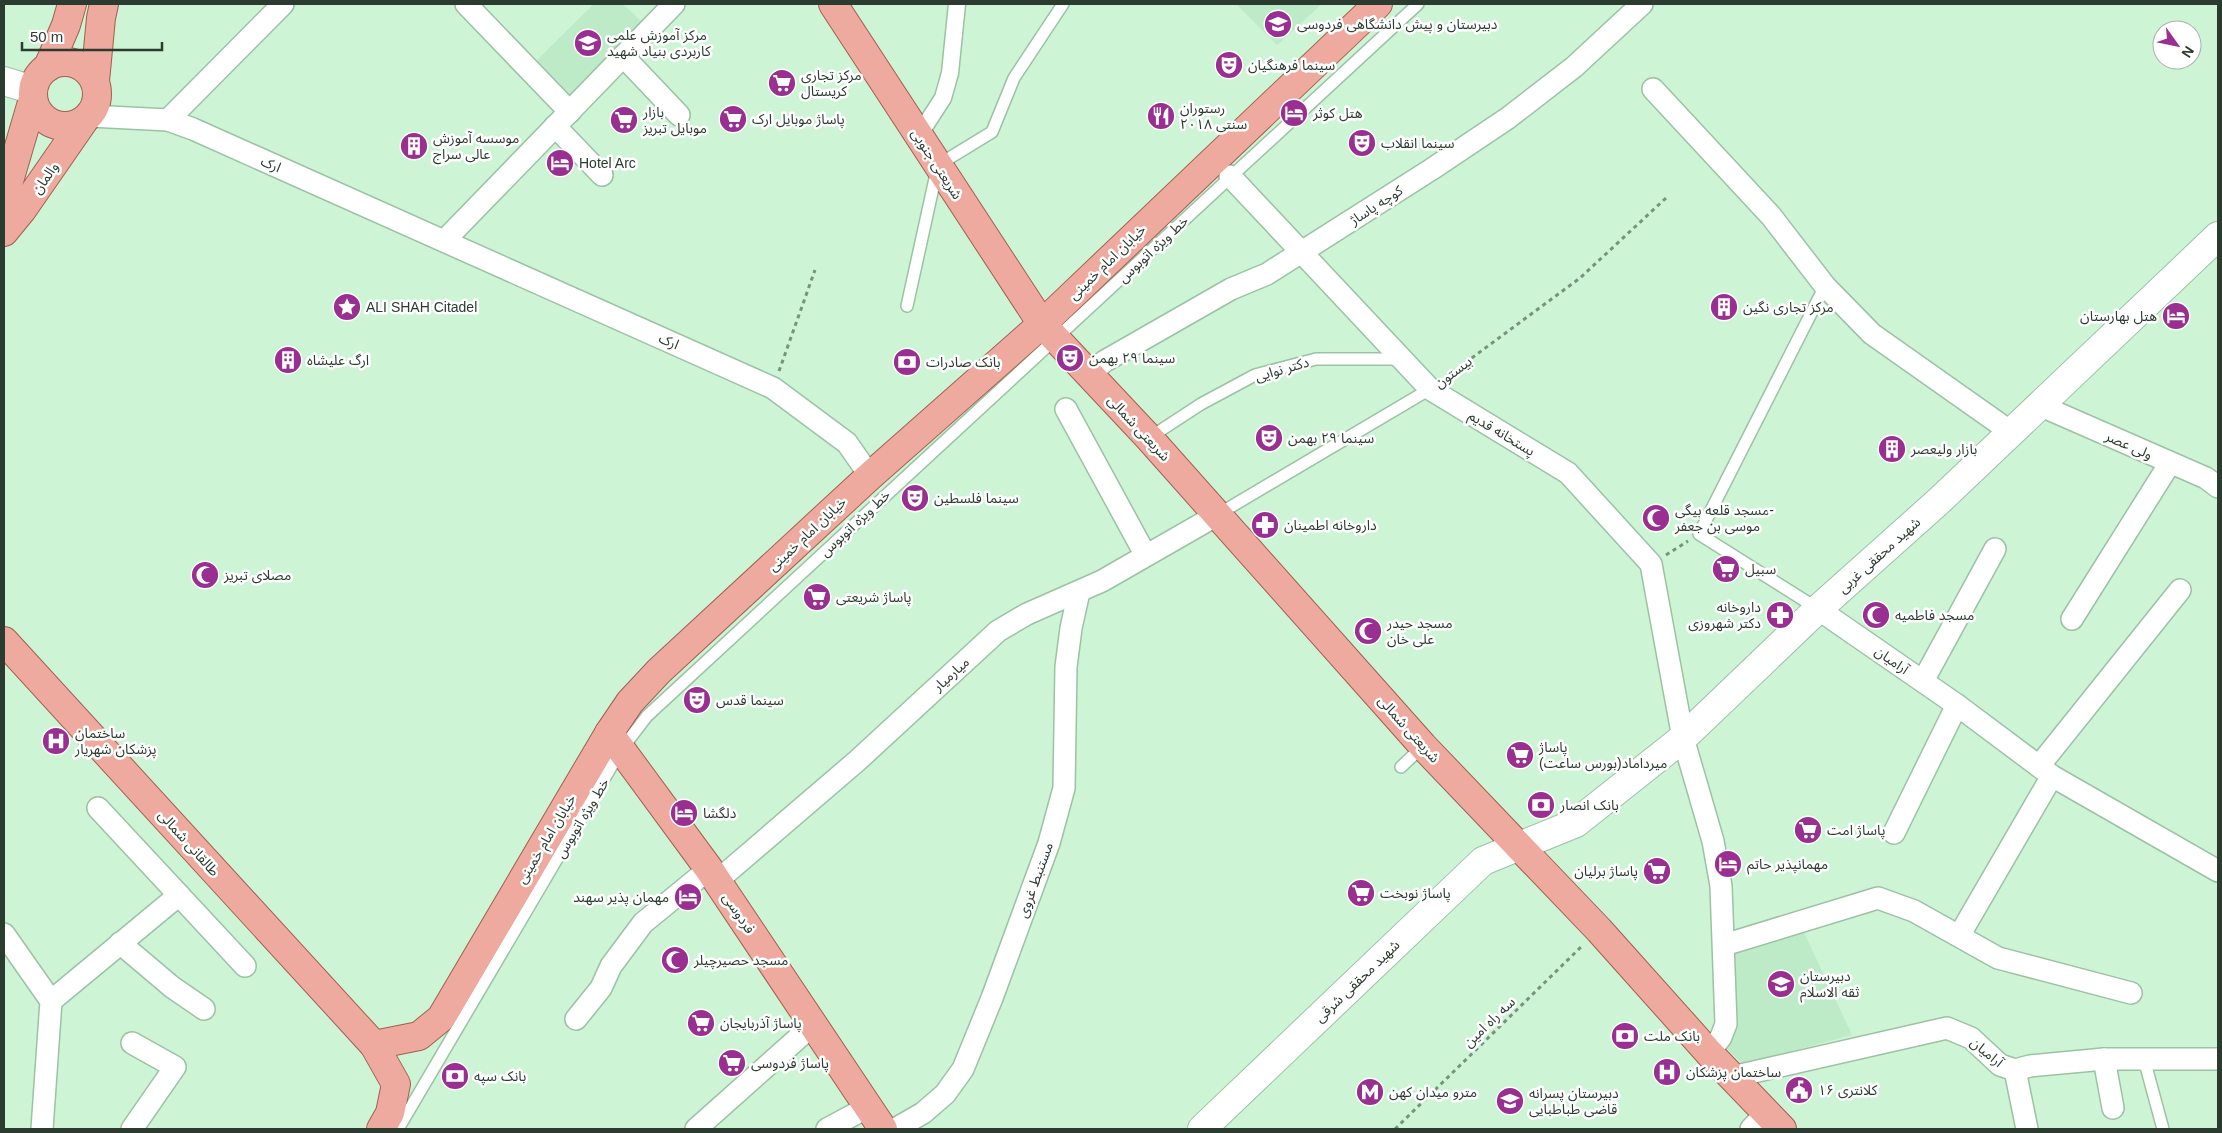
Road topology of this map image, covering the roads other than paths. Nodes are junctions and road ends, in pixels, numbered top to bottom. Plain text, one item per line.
1 (72, 4) edge
2 (104, 4) edge
3 (284, 4) edge
4 (466, 4) edge
5 (674, 4) edge
6 (834, 4) edge
7 (957, 4) edge
8 (1063, 4) edge
9 (1378, 4) edge
10 (1418, 4) edge
11 (1642, 4) edge
12 (623, 56) junction
13 (48, 67) junction
14 (4, 81) edge
15 (95, 81) junction
16 (1653, 89) dead end
17 (33, 95) junction
18 (679, 115) dead end
19 (87, 119) junction
20 (563, 119) junction
21 (168, 120) junction
22 (919, 136) junction
23 (938, 165) junction
24 (602, 175) dead end
25 (1230, 176) junction
26 (4, 198) edge
27 (4, 232) edge
28 (2218, 236) edge
29 (444, 241) junction
30 (1301, 254) junction
31 (1825, 286) junction
32 (907, 306) dead end
33 (1048, 332) junction
34 (1402, 359) junction
35 (1089, 374) junction
36 (1430, 390) junction
37 (2039, 406) junction
38 (1066, 409) dead end
39 (2011, 432) junction
40 (1149, 438) junction
41 (2170, 463) junction
42 (870, 476) junction
43 (2218, 487) edge
44 (1217, 515) junction
45 (1995, 549) dead end
46 (1145, 554) junction
47 (2180, 590) dead end
48 (1079, 592) junction
49 (1818, 609) junction
50 (2072, 619) dead end
51 (4, 641) edge
52 (4, 656) edge
53 (1923, 681) junction
54 (52, 692) junction
55 (1957, 705) junction
56 (1683, 738) junction
57 (615, 742) junction
58 (1423, 746) junction
59 (1401, 767) dead end
60 (2046, 771) junction
61 (98, 808) dead end
62 (1894, 833) dead end
63 (1519, 845) junction
64 (2218, 871) edge
65 (713, 875) junction
66 (178, 895) junction
67 (4, 934) edge
68 (1959, 936) junction
69 (120, 943) junction
70 (1724, 945) junction
71 (245, 966) dead end
72 (2131, 993) dead end
73 (51, 1001) junction
74 (204, 1009) dead end
75 (576, 1020) dead end
76 (814, 1024) junction
77 (132, 1042) dead end
78 (374, 1045) junction
79 (1709, 1053) junction
80 (2104, 1059) junction
81 (2144, 1059) junction
82 (2218, 1059) edge
83 (2016, 1070) junction
84 (1732, 1076) junction
85 (868, 1107) junction
86 (2112, 1108) dead end
87 (1766, 1124) edge
88 (43, 1129) edge
89 (132, 1129) edge
90 (381, 1129) edge
91 (398, 1129) edge
92 (696, 1129) edge
93 (827, 1129) edge
94 (883, 1129) edge
95 (895, 1129) edge
96 (1202, 1129) edge
97 (2027, 1129) edge
98 (2163, 1129) edge

1 - 13 main road
2 - 15 main road
3 - 21 street
4 - 20 street
5 - 12 street
6 - 22 main road, شریعتی جنوبی
7 - 22 street
8 - 23 lane
9 - 33 main road, خیابان امام خمینی
10 - 25 lane, خط ویژه اتوبوس
11 - 30 street, کوچه پاساژ
12 - 18 street
12 - 20 street
13 - 15 main road
13 - 17 main road
14 - 17 street
15 - 19 main road
16 - 31 street
17 - 19 main road
17 - 26 main road, والمان
19 - 21 street, ارک
19 - 27 main road, والمان
20 - 24 street
20 - 29 street
21 - 29 street, ارک
22 - 23 main road, شریعتی جنوبی
23 - 32 lane
23 - 33 main road, شریعتی جنوبی
25 - 30 street, پستخانه قدیم
25 - 33 lane, خط ویژه اتوبوس
28 - 37 street, شهید محققی غربی
29 - 42 street, ارک
30 - 34 street, پستخانه قدیم
30 - 35 street, کوچه پاساژ
31 - 39 street
31 - 49 lane
33 - 35 main road, شریعتی شمالی
33 - 42 main road, خیابان امام خمینی
33 - 57 lane, خط ویژه اتوبوس
34 - 36 street, پستخانه قدیم
34 - 40 lane, دکتر نوایی
35 - 40 main road, شریعتی شمالی
36 - 44 lane, بیستون
36 - 56 street, پستخانه قدیم
37 - 39 street, شهید محققی غربی
37 - 41 street, ولی عصر
38 - 46 street
39 - 49 street, شهید محققی غربی
40 - 44 main road, شریعتی شمالی
41 - 43 street, ولی عصر
41 - 50 street
42 - 57 main road, خیابان امام خمینی
44 - 46 street, میارمیار
44 - 58 main road, شریعتی شمالی
45 - 53 street
46 - 48 street, میارمیار
47 - 60 street
48 - 65 street, میارمیار
48 - 95 street, مستنبط غروی
49 - 53 street, آرامیان
49 - 56 street, شهید محققی غربی
51 - 54 main road, طالقانی شمالی
52 - 54 main road
53 - 55 street, آرامیان
54 - 78 main road, طالقانی شمالی
55 - 60 street, آرامیان
55 - 62 street
56 - 63 street, شهید محققی غربی
56 - 70 street
57 - 65 main road, فردوسی
57 - 78 main road, خیابان امام خمینی
57 - 91 lane, خط ویژه اتوبوس
58 - 59 lane
58 - 63 main road, شریعتی شمالی
60 - 64 street, آرامیان
60 - 68 street
61 - 66 street
63 - 79 main road, شریعتی شمالی
63 - 96 street, شهید محققی شرقی
65 - 75 street, میارمیار
65 - 76 main road, فردوسی
66 - 69 street
66 - 71 street
67 - 73 street
68 - 70 street
68 - 72 street
69 - 73 street
69 - 74 street
70 - 79 street
73 - 88 street
76 - 85 main road, فردوسی
76 - 92 street
77 - 89 street
78 - 90 main road
79 - 84 main road, شریعتی شمالی
80 - 81 street, آرامیان
80 - 83 street, آرامیان
80 - 86 street
81 - 82 street, آرامیان
81 - 98 lane
83 - 84 street, آرامیان
83 - 97 street
84 - 87 main road, شریعتی شمالی
85 - 93 street
85 - 94 main road, فردوسی

